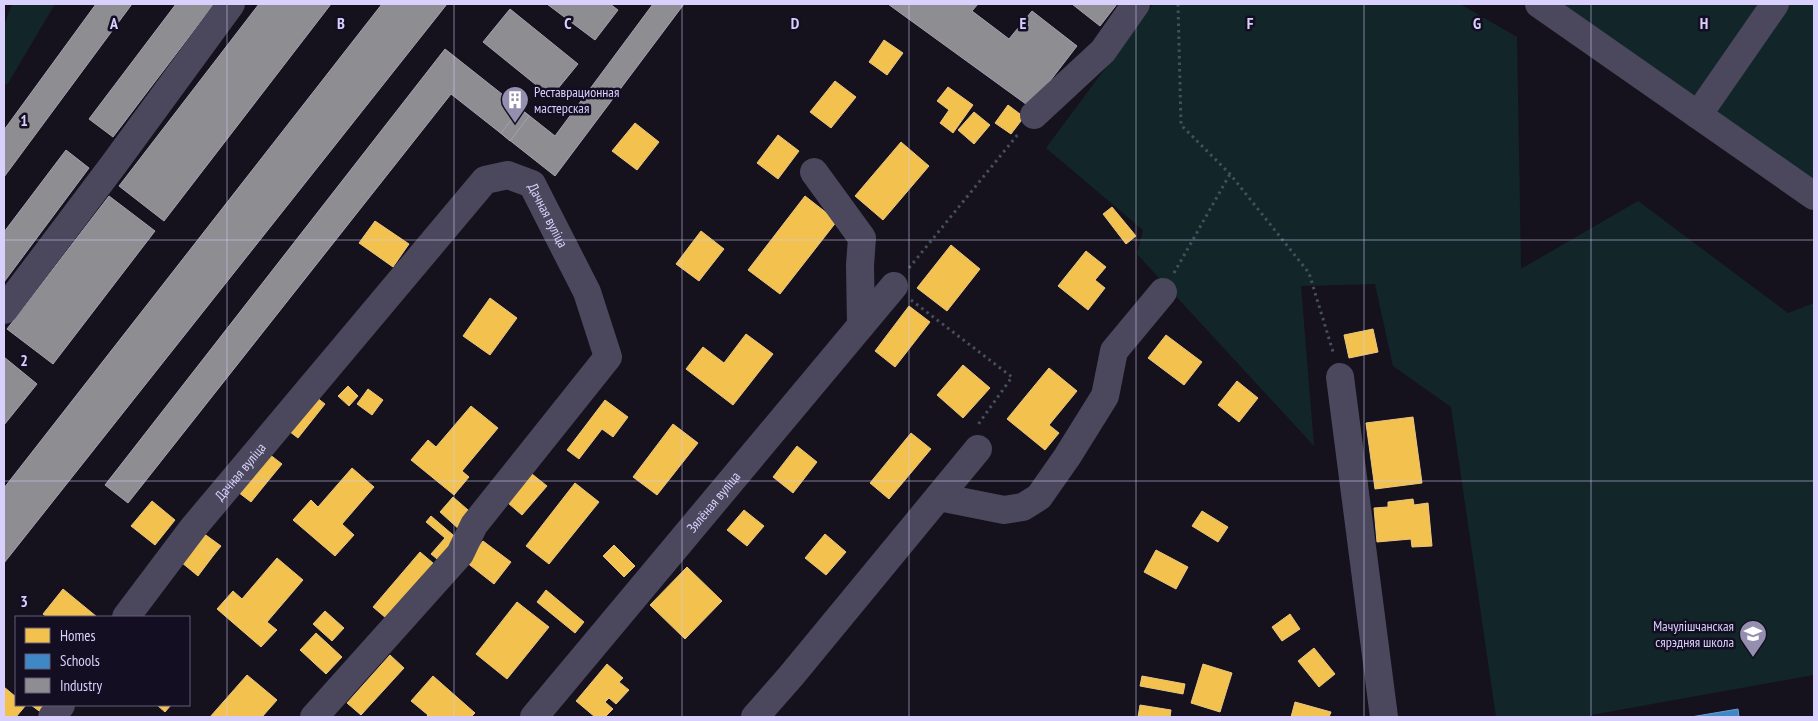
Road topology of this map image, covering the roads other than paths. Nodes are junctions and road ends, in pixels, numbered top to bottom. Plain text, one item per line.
1 (231, 4) edge
2 (1136, 4) edge
3 (1539, 4) edge
4 (1775, 4) edge
5 (1034, 115) road end
6 (1698, 115) junction
7 (814, 172) dead end
8 (1814, 196) edge
9 (894, 286) road end
10 (1163, 292) road end
11 (4, 310) edge
12 (862, 325) junction
13 (1340, 378) road end
14 (978, 449) road end
15 (939, 497) junction
16 (127, 616) edge
17 (60, 706) edge
18 (52, 717) edge
19 (314, 717) edge
20 (534, 717) edge
21 (755, 717) edge
22 (1384, 717) edge

1 - 11 street
2 - 5 street
3 - 6 street
4 - 6 street
6 - 8 street
7 - 12 street
9 - 12 street, Зялёная вуліца
10 - 15 street
12 - 20 street, Зялёная вуліца
13 - 22 street
14 - 15 street
15 - 21 street
16 - 19 street, Дачная вуліца
17 - 18 street

